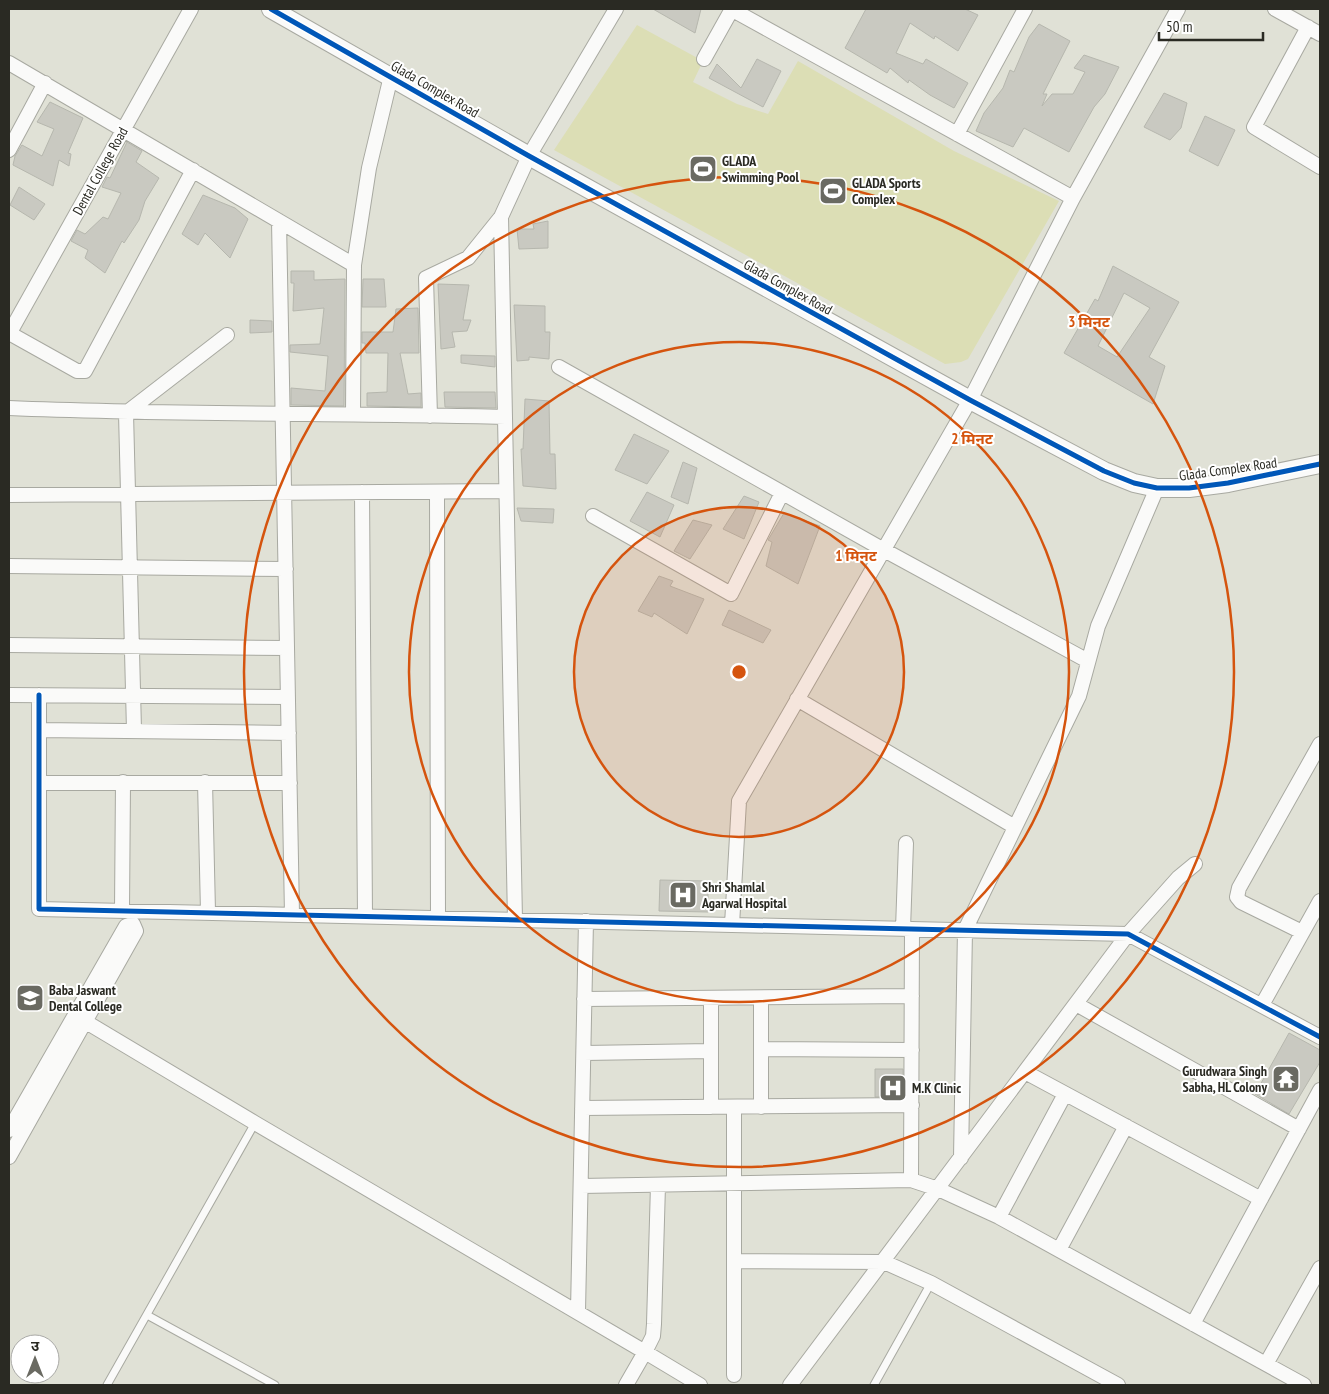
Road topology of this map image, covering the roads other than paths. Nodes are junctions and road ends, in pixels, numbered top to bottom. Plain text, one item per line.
1 (191, 9) edge
2 (271, 9) edge
3 (616, 9) edge
4 (732, 9) edge
5 (1178, 9) edge
6 (1274, 9) edge
7 (1019, 11) edge
8 (1308, 27) junction
9 (1320, 34) edge
10 (704, 59) dead end
11 (9, 63) edge
12 (390, 76) junction
13 (45, 83) junction
14 (124, 129) junction
15 (957, 134) junction
16 (9, 150) edge
17 (529, 156) junction
18 (1320, 167) edge
19 (193, 170) junction
20 (1073, 198) junction
21 (501, 217) junction
22 (279, 221) junction
23 (354, 265) junction
24 (9, 333) edge
25 (227, 334) dead end
26 (559, 367) dead end
27 (970, 400) junction
28 (9, 408) edge
29 (126, 413) junction
30 (283, 413) junction
31 (353, 414) junction
32 (430, 416) junction
33 (505, 417) junction
34 (1320, 464) edge
35 (1157, 488) junction
36 (506, 491) junction
37 (362, 492) junction
38 (437, 492) junction
39 (284, 493) junction
40 (782, 493) junction
41 (128, 494) junction
42 (9, 495) edge
43 (593, 516) dead end
44 (884, 550) junction
45 (9, 566) edge
46 (130, 568) junction
47 (286, 569) junction
48 (9, 645) edge
49 (132, 647) junction
50 (287, 648) junction
51 (1088, 661) junction
52 (9, 694) edge
53 (39, 695) junction
54 (133, 695) junction
55 (288, 697) junction
56 (797, 700) junction
57 (39, 730) junction
58 (134, 730) junction
59 (289, 733) junction
60 (1320, 744) edge
61 (123, 782) junction
62 (206, 782) junction
63 (39, 783) junction
64 (290, 783) junction
65 (1015, 827) junction
66 (906, 843) dead end
67 (1195, 864) dead end
68 (1320, 901) edge
69 (122, 910) junction
70 (141, 911) junction
71 (208, 912) junction
72 (292, 914) junction
73 (365, 916) junction
74 (438, 918) junction
75 (515, 920) junction
76 (586, 921) junction
77 (134, 924) junction
78 (732, 925) junction
79 (908, 929) junction
80 (965, 930) junction
81 (1302, 932) junction
82 (1128, 934) junction
83 (912, 996) junction
84 (711, 998) junction
85 (761, 998) junction
86 (584, 999) junction
87 (1076, 1004) junction
88 (1262, 1005) junction
89 (86, 1022) junction
90 (1320, 1037) edge
91 (761, 1049) junction
92 (912, 1050) junction
93 (711, 1051) junction
94 (584, 1053) junction
95 (1025, 1072) junction
96 (1320, 1090) edge
97 (1065, 1094) junction
98 (912, 1105) junction
99 (761, 1106) junction
100 (711, 1107) junction
101 (734, 1107) junction
102 (582, 1108) junction
103 (255, 1123) junction
104 (1126, 1126) junction
105 (1299, 1129) junction
106 (9, 1130) edge
107 (9, 1157) edge
108 (961, 1158) junction
109 (911, 1180) junction
110 (734, 1184) junction
111 (658, 1185) junction
112 (581, 1186) junction
113 (938, 1189) junction
114 (1261, 1199) junction
115 (999, 1217) junction
116 (1059, 1250) junction
117 (734, 1261) junction
118 (884, 1262) junction
119 (1320, 1268) edge
120 (931, 1283) junction
121 (578, 1311) junction
122 (147, 1315) junction
123 (1193, 1324) junction
124 (646, 1352) junction
125 (1266, 1364) junction
126 (734, 1375) dead end
127 (107, 1385) edge
128 (275, 1385) edge
129 (626, 1385) edge
130 (700, 1385) edge
131 (790, 1385) edge
132 (874, 1385) edge
133 (1118, 1385) edge
134 (1304, 1385) edge

1 - 14 street, Dental College Road
2 - 12 street, Glada Complex Road
3 - 17 street
4 - 10 street
4 - 15 street
5 - 20 street
6 - 8 street
7 - 15 street
8 - 9 street
8 - 18 street
11 - 13 street
12 - 17 street, Glada Complex Road
12 - 23 street
13 - 14 street
13 - 16 street
14 - 19 street
14 - 24 street, Dental College Road
15 - 20 street
17 - 21 street
17 - 27 street, Glada Complex Road
19 - 22 street
19 - 24 street
20 - 27 street
21 - 32 street
21 - 33 street
22 - 23 street
22 - 30 street
23 - 31 street
25 - 29 street
26 - 40 street
27 - 35 street, Glada Complex Road
27 - 44 street
28 - 29 street
29 - 30 street
29 - 41 street
30 - 31 street
30 - 39 street
31 - 32 street
32 - 33 street
33 - 36 street
34 - 35 street, Glada Complex Road
35 - 51 street
36 - 38 street
36 - 75 street
37 - 38 street
37 - 39 street
37 - 73 street
38 - 74 street
39 - 41 street
39 - 47 street
40 - 43 street
40 - 44 street
41 - 42 street
41 - 46 street
44 - 51 street
44 - 56 street
45 - 46 street
46 - 47 street
46 - 49 street
47 - 50 street
48 - 49 street
49 - 50 street
49 - 54 street
50 - 55 street
51 - 65 street
52 - 53 street
53 - 54 street
53 - 57 street
54 - 55 street
54 - 58 street
55 - 59 street
56 - 65 street
56 - 78 street
57 - 58 street
57 - 63 street
58 - 59 street
59 - 64 street
60 - 81 street
61 - 62 street
61 - 63 street
61 - 69 street
62 - 64 street
62 - 71 street
63 - 69 street
64 - 72 street
65 - 80 street
66 - 79 street
67 - 82 street
68 - 81 street
69 - 70 street
70 - 71 street
70 - 77 street
71 - 72 street
72 - 73 street
73 - 74 street
74 - 75 street
75 - 76 street
76 - 78 street
76 - 86 street
77 - 89 street
77 - 106 street
78 - 79 street
79 - 80 street
79 - 83 street
80 - 82 street
80 - 108 street
81 - 88 street
82 - 87 street
82 - 88 street
83 - 85 street
83 - 92 street
84 - 85 street
84 - 86 street
84 - 93 street
85 - 91 street
86 - 94 street
87 - 95 street
87 - 105 street
88 - 90 street
89 - 103 street
89 - 107 street
91 - 92 street
91 - 99 street
92 - 98 street
93 - 94 street
93 - 100 street
94 - 102 street
95 - 97 street
95 - 108 street
96 - 105 street
97 - 104 street
97 - 115 street
98 - 99 street
98 - 109 street
99 - 101 street
100 - 101 street
100 - 102 street
101 - 110 street
102 - 112 street
103 - 121 street
103 - 122 lane
104 - 114 street
104 - 116 street
105 - 114 street
108 - 113 street
109 - 110 street
109 - 113 street
110 - 111 street
110 - 117 street
111 - 112 street
111 - 124 street
112 - 121 street
113 - 115 street
113 - 118 street
114 - 123 street
115 - 116 street
116 - 123 street
117 - 118 street
117 - 126 street
118 - 120 street
118 - 131 street
119 - 125 street
120 - 132 lane
120 - 133 street
121 - 124 street
122 - 127 lane
122 - 128 lane
123 - 125 street
124 - 129 street
124 - 130 street
125 - 134 street

